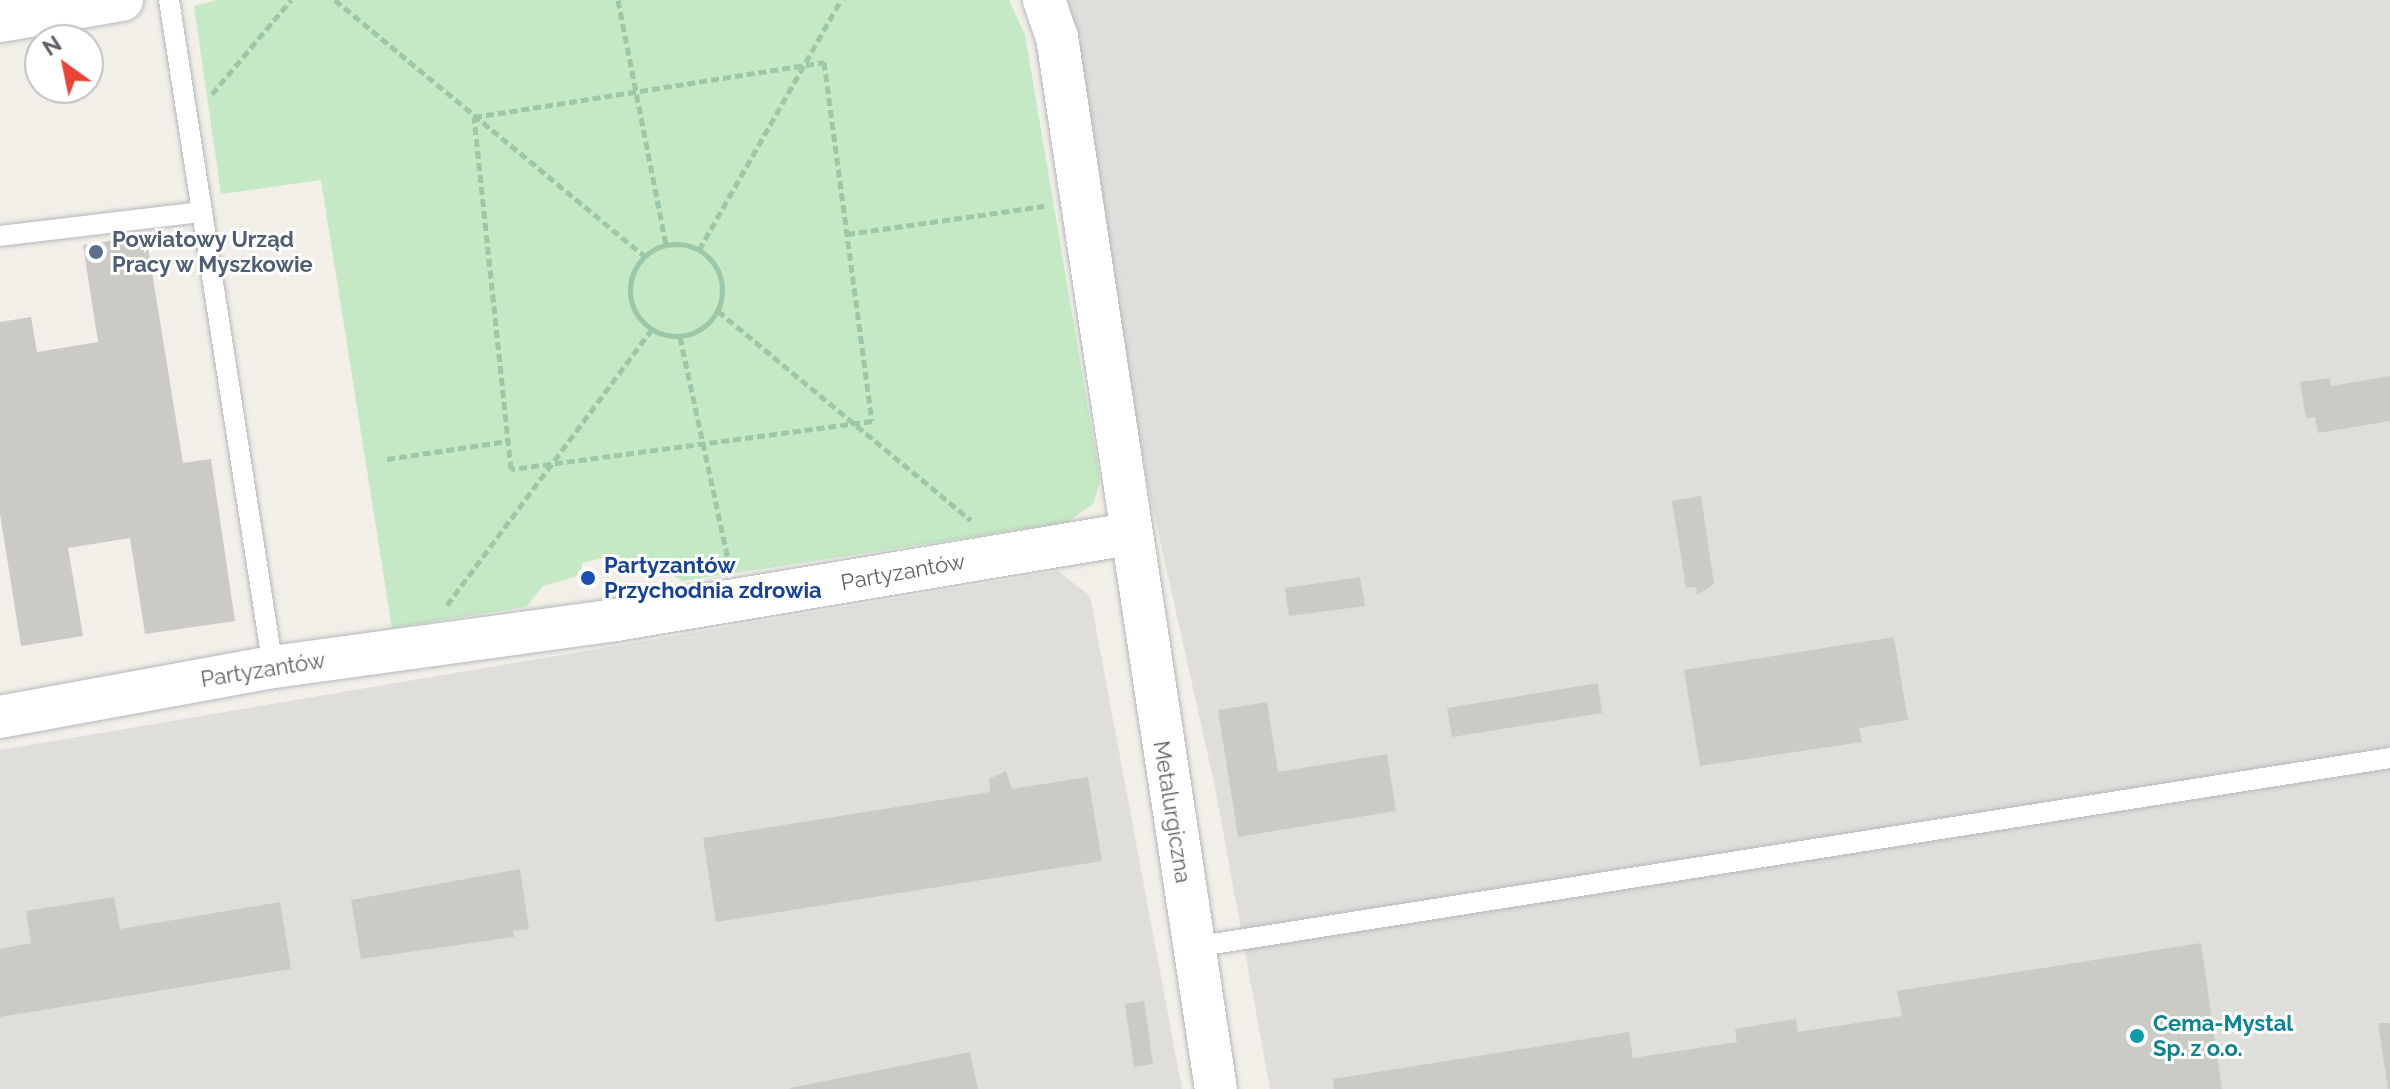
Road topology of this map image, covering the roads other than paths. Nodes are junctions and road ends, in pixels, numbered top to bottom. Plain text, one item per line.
1 (122, 0) edge
2 (169, 0) edge
3 (1044, 0) edge
4 (0, 21) edge
5 (201, 212) junction
6 (0, 236) edge
7 (1129, 534) junction
8 (273, 667) junction
9 (0, 717) edge
10 (2390, 758) edge
11 (1194, 947) junction
12 (1216, 1089) edge

1 - 4 street
2 - 5 lane
3 - 7 street
5 - 6 lane
5 - 8 lane
7 - 8 street, Partyzantów
7 - 11 street, Metalurgiczna
8 - 9 street, Partyzantów
10 - 11 lane
11 - 12 street, Metalurgiczna

